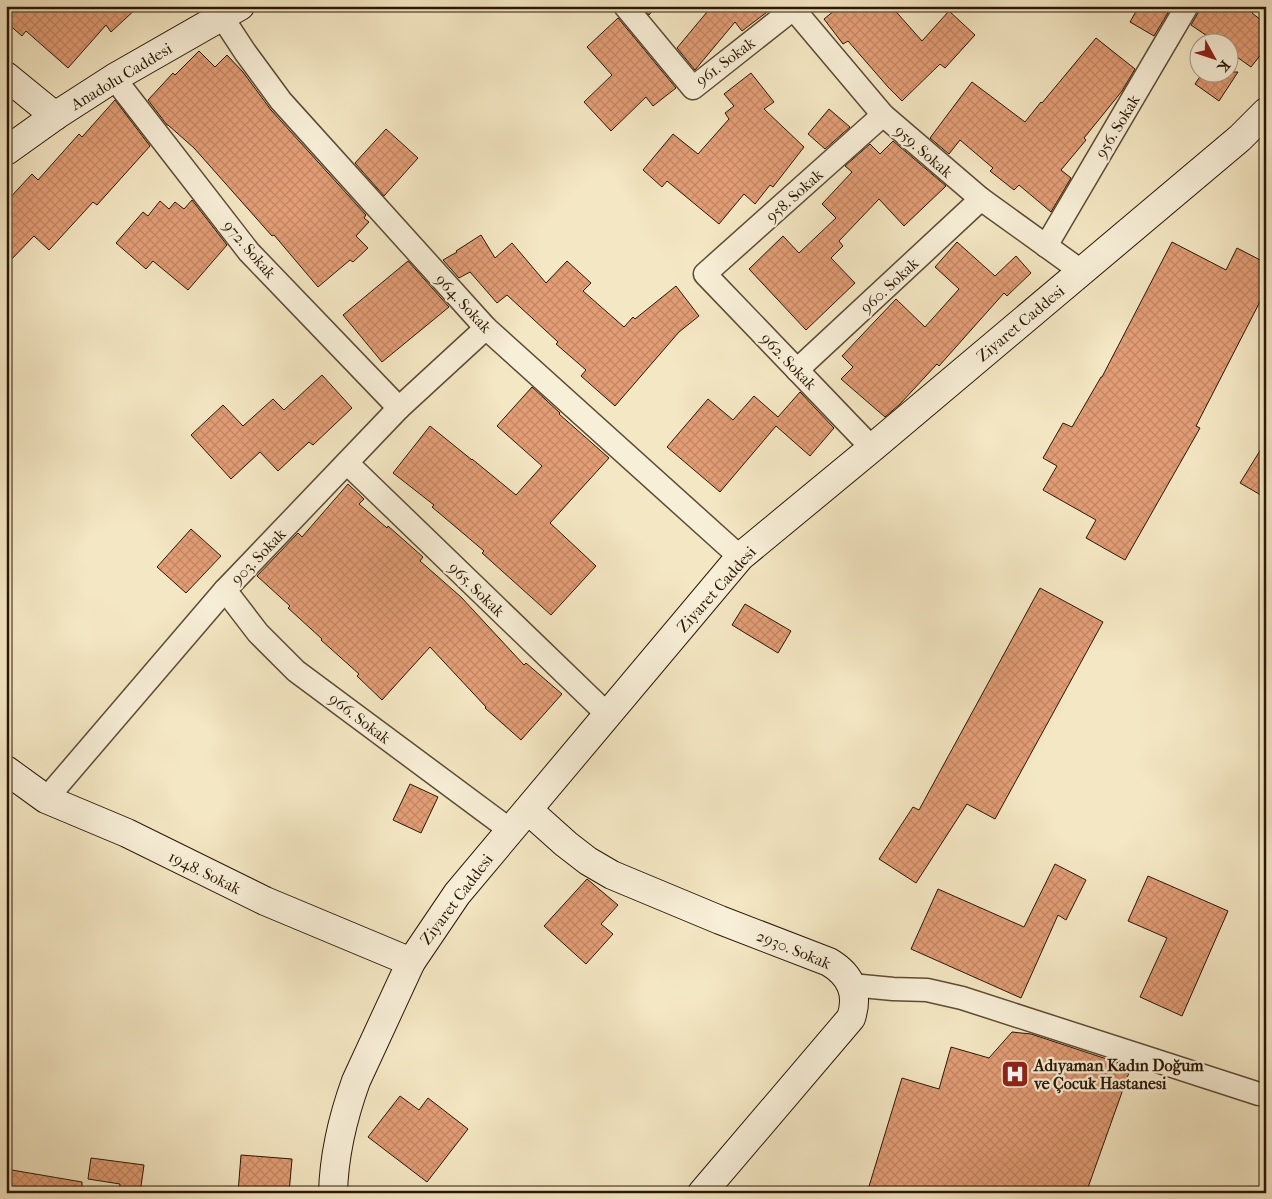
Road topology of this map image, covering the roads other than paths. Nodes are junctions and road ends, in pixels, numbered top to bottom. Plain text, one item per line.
1 (625, 6) edge
2 (1187, 6) edge
3 (792, 8) edge
4 (231, 11) edge
5 (6, 76) edge
6 (114, 78) junction
7 (1266, 112) edge
8 (883, 115) junction
9 (56, 116) junction
10 (6, 151) edge
11 (981, 199) junction
12 (1046, 246) junction
13 (1081, 271) junction
14 (705, 274) joint
15 (486, 328) junction
16 (797, 370) junction
17 (399, 408) junction
18 (872, 448) junction
19 (347, 463) junction
20 (740, 557) junction
21 (225, 590) junction
22 (608, 715) junction
23 (6, 770) edge
24 (46, 799) junction
25 (528, 810) junction
26 (510, 830) junction
27 (411, 962) junction
28 (851, 985) junction
29 (1266, 1095) edge
30 (332, 1193) edge
31 (702, 1193) edge

1 - 3 street, 961. Sokak
2 - 12 street, 956. Sokak
3 - 8 street, 959. Sokak
4 - 6 street, Anadolu Caddesi
4 - 15 street, 964. Sokak
5 - 9 street
6 - 9 street, Anadolu Caddesi
6 - 17 street, 972. Sokak
7 - 13 street, Ziyaret Caddesi
8 - 11 street, 959. Sokak
8 - 14 street, 958. Sokak
9 - 10 street, Anadolu Caddesi
11 - 12 street, 959. Sokak
11 - 16 street, 960. Sokak
12 - 13 street, 959. Sokak
13 - 18 street, Ziyaret Caddesi
14 - 16 street, 962. Sokak
15 - 17 street, 903. Sokak
15 - 20 street, 964. Sokak
16 - 18 street, 962. Sokak
17 - 19 street, 903. Sokak
18 - 20 street, Ziyaret Caddesi
19 - 21 street, 903. Sokak
19 - 22 street, 965. Sokak
20 - 22 street, Ziyaret Caddesi
21 - 24 street, 903. Sokak
21 - 26 street, 966. Sokak
22 - 25 street, Ziyaret Caddesi
23 - 24 street, 1948. Sokak
24 - 27 street, 1948. Sokak
25 - 26 street, Ziyaret Caddesi
25 - 28 street, 2930. Sokak
26 - 27 street, Ziyaret Caddesi
27 - 30 street, Ziyaret Caddesi
28 - 29 street
28 - 31 street

